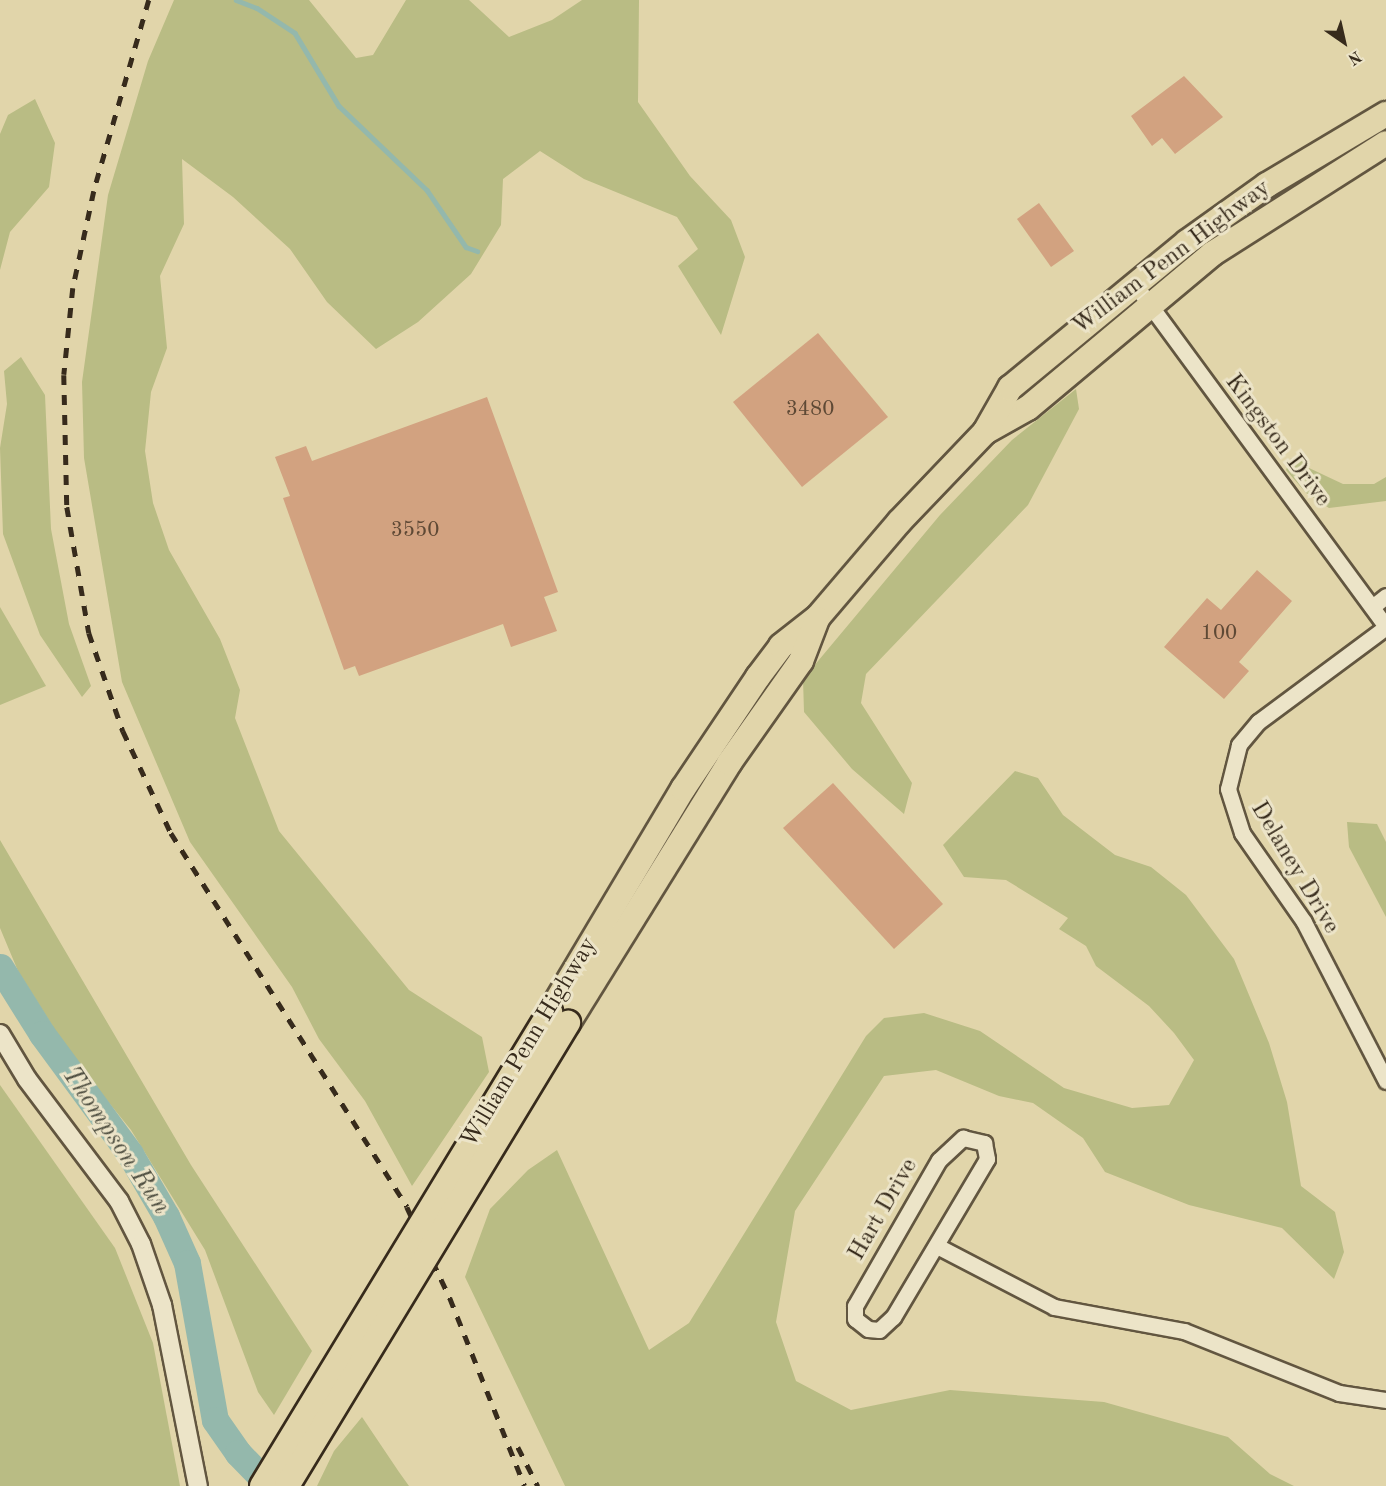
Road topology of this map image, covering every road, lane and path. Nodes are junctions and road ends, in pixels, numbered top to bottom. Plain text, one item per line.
1 (1386, 114) edge
2 (1386, 143) edge
3 (1134, 282) junction
4 (1148, 305) junction
5 (985, 432) junction
6 (1386, 596) edge
7 (1372, 607) junction
8 (1386, 627) edge
9 (559, 1018) junction
10 (0, 1034) edge
11 (1386, 1081) edge
12 (937, 1246) junction
13 (1386, 1400) edge
14 (198, 1486) edge
15 (262, 1486) edge
16 (287, 1486) edge

1 - 3 highway, William Penn Highway
2 - 4 highway, William Penn Highway
3 - 4 street, Kingston Drive
3 - 5 highway, William Penn Highway
4 - 5 highway, William Penn Highway
4 - 7 street, Kingston Drive
5 - 9 highway, William Penn Highway
6 - 7 street
7 - 8 street, Kingston Drive
8 - 11 street, Delaney Drive
9 - 15 highway, William Penn Highway, bridge
9 - 16 highway, William Penn Highway, bridge
10 - 14 street
12 - 12 street, Hart Drive
12 - 13 street

